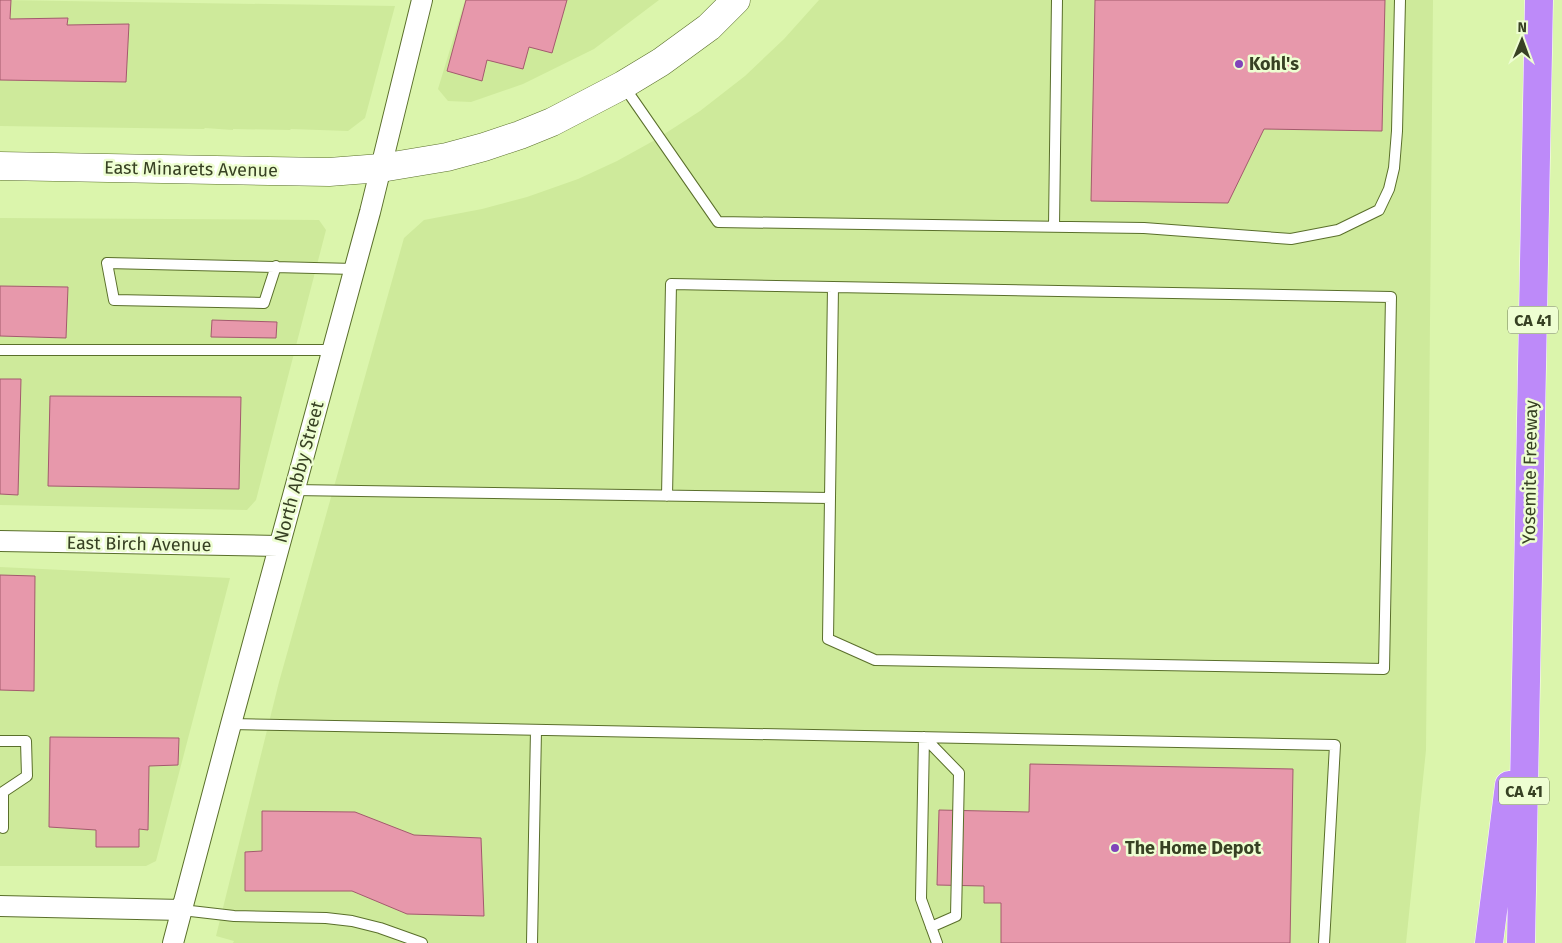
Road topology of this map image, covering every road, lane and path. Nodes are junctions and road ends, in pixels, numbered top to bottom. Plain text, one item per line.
1 (422, 0) edge
2 (736, 0) edge
3 (1058, 0) edge
4 (1400, 0) edge
5 (1539, 0) edge
6 (623, 85) junction
7 (0, 166) edge
8 (381, 168) junction
9 (1054, 226) junction
10 (276, 266) junction
11 (354, 269) junction
12 (833, 287) junction
13 (0, 350) edge
14 (332, 350) junction
15 (294, 490) junction
16 (667, 496) junction
17 (830, 498) junction
18 (0, 541) edge
19 (278, 546) junction
20 (1527, 639) junction
21 (231, 724) junction
22 (536, 730) junction
23 (924, 737) junction
24 (0, 741) edge
25 (3, 828) dead end
26 (0, 906) edge
27 (182, 910) junction
28 (931, 927) junction
29 (174, 943) edge
30 (422, 943) edge
31 (532, 943) edge
32 (937, 943) edge
33 (1324, 943) edge
34 (1489, 943) edge
35 (1521, 943) edge

1 - 8 street, North Abby Street
2 - 6 main road, East Minarets Avenue
3 - 9 lane
4 - 9 lane
5 - 20 highway, Yosemite Freeway / CA 41
6 - 8 main road, East Minarets Avenue
6 - 9 lane
7 - 8 main road, East Minarets Avenue
8 - 11 street, North Abby Street
10 - 10 lane
10 - 11 lane
11 - 14 street, North Abby Street
12 - 16 lane
12 - 17 lane
12 - 17 lane
13 - 14 lane
14 - 15 street, North Abby Street
15 - 16 lane
15 - 19 street, North Abby Street
16 - 17 lane
18 - 19 street, East Birch Avenue
19 - 21 street, North Abby Street
20 - 34 highway
20 - 35 highway, Yosemite Freeway / CA 41
21 - 22 lane
21 - 27 street, North Abby Street
22 - 23 lane
22 - 31 lane
23 - 28 lane
23 - 28 lane
23 - 33 lane
24 - 25 lane
26 - 27 street
27 - 29 street, North Abby Street
27 - 30 lane
28 - 32 lane

